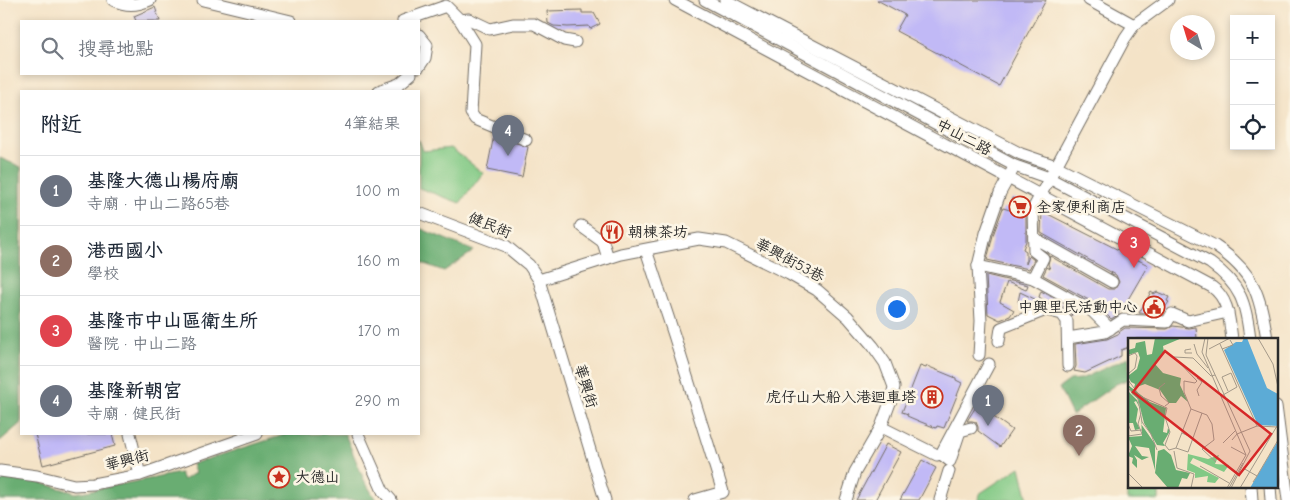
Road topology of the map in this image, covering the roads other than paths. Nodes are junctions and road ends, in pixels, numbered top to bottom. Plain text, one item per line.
1 (112, 0) edge
2 (150, 0) edge
3 (203, 0) edge
4 (675, 0) edge
5 (705, 0) edge
6 (725, 0) edge
7 (1089, 0) edge
8 (1168, 0) edge
9 (691, 4) edge
10 (287, 20) edge
11 (406, 20) edge
12 (460, 20) junction
13 (1134, 25) junction
14 (420, 36) edge
15 (575, 42) dead end
16 (420, 66) edge
17 (410, 75) edge
18 (382, 90) edge
19 (526, 140) dead end
20 (1021, 154) junction
21 (1015, 166) junction
22 (1056, 166) junction
23 (1008, 177) junction
24 (1049, 178) junction
25 (1040, 195) junction
26 (420, 213) edge
27 (581, 226) dead end
28 (1034, 238) junction
29 (646, 250) junction
30 (608, 258) junction
31 (978, 266) junction
32 (1033, 278) junction
33 (539, 280) junction
34 (1112, 282) dead end
35 (1228, 312) junction
36 (1110, 329) junction
37 (1068, 338) junction
38 (1232, 338) edge
39 (1250, 338) edge
40 (1266, 338) edge
41 (999, 341) dead end
42 (979, 355) dead end
43 (989, 364) dead end
44 (1068, 366) dead end
45 (1282, 420) edge
46 (881, 427) junction
47 (971, 428) dead end
48 (130, 435) edge
49 (254, 435) edge
50 (358, 435) edge
51 (941, 454) junction
52 (0, 471) edge
53 (949, 471) dead end
54 (140, 475) junction
55 (725, 496) edge
56 (391, 500) edge
57 (604, 500) edge
58 (695, 500) edge
59 (846, 500) edge
60 (940, 500) edge
61 (1288, 500) edge

1 - 2 street
3 - 10 street
4 - 9 street, 中山二路
5 - 21 street, 中山二路
6 - 20 street, 中山二路
7 - 13 street
8 - 13 street
9 - 23 street, 中山二路
11 - 12 street
12 - 15 street
12 - 19 street
13 - 22 street
14 - 16 street
17 - 18 street
20 - 21 street
20 - 22 street, 中山二路
21 - 23 street
21 - 24 street, 中山二路
22 - 24 street
22 - 40 street, 中山二路
23 - 25 street, 中山二路
23 - 31 street
24 - 25 street
24 - 39 street, 中山二路
25 - 28 street
25 - 35 street, 中山二路
26 - 33 street, 健民街
27 - 30 street
28 - 32 street
28 - 34 street
29 - 30 street, 華興街53巷
29 - 46 street, 華興街53巷
29 - 55 street
30 - 33 street, 華興街53巷
31 - 32 street
31 - 42 street
32 - 36 street
33 - 57 street, 華興街
35 - 36 street
35 - 38 street
36 - 37 street
37 - 41 street
37 - 44 street
43 - 51 street
45 - 61 street
46 - 51 street
46 - 59 street, 華興街53巷
47 - 51 street
48 - 54 street
49 - 54 street, 華興街
50 - 56 street
52 - 54 street, 華興街
53 - 60 street
55 - 58 street

